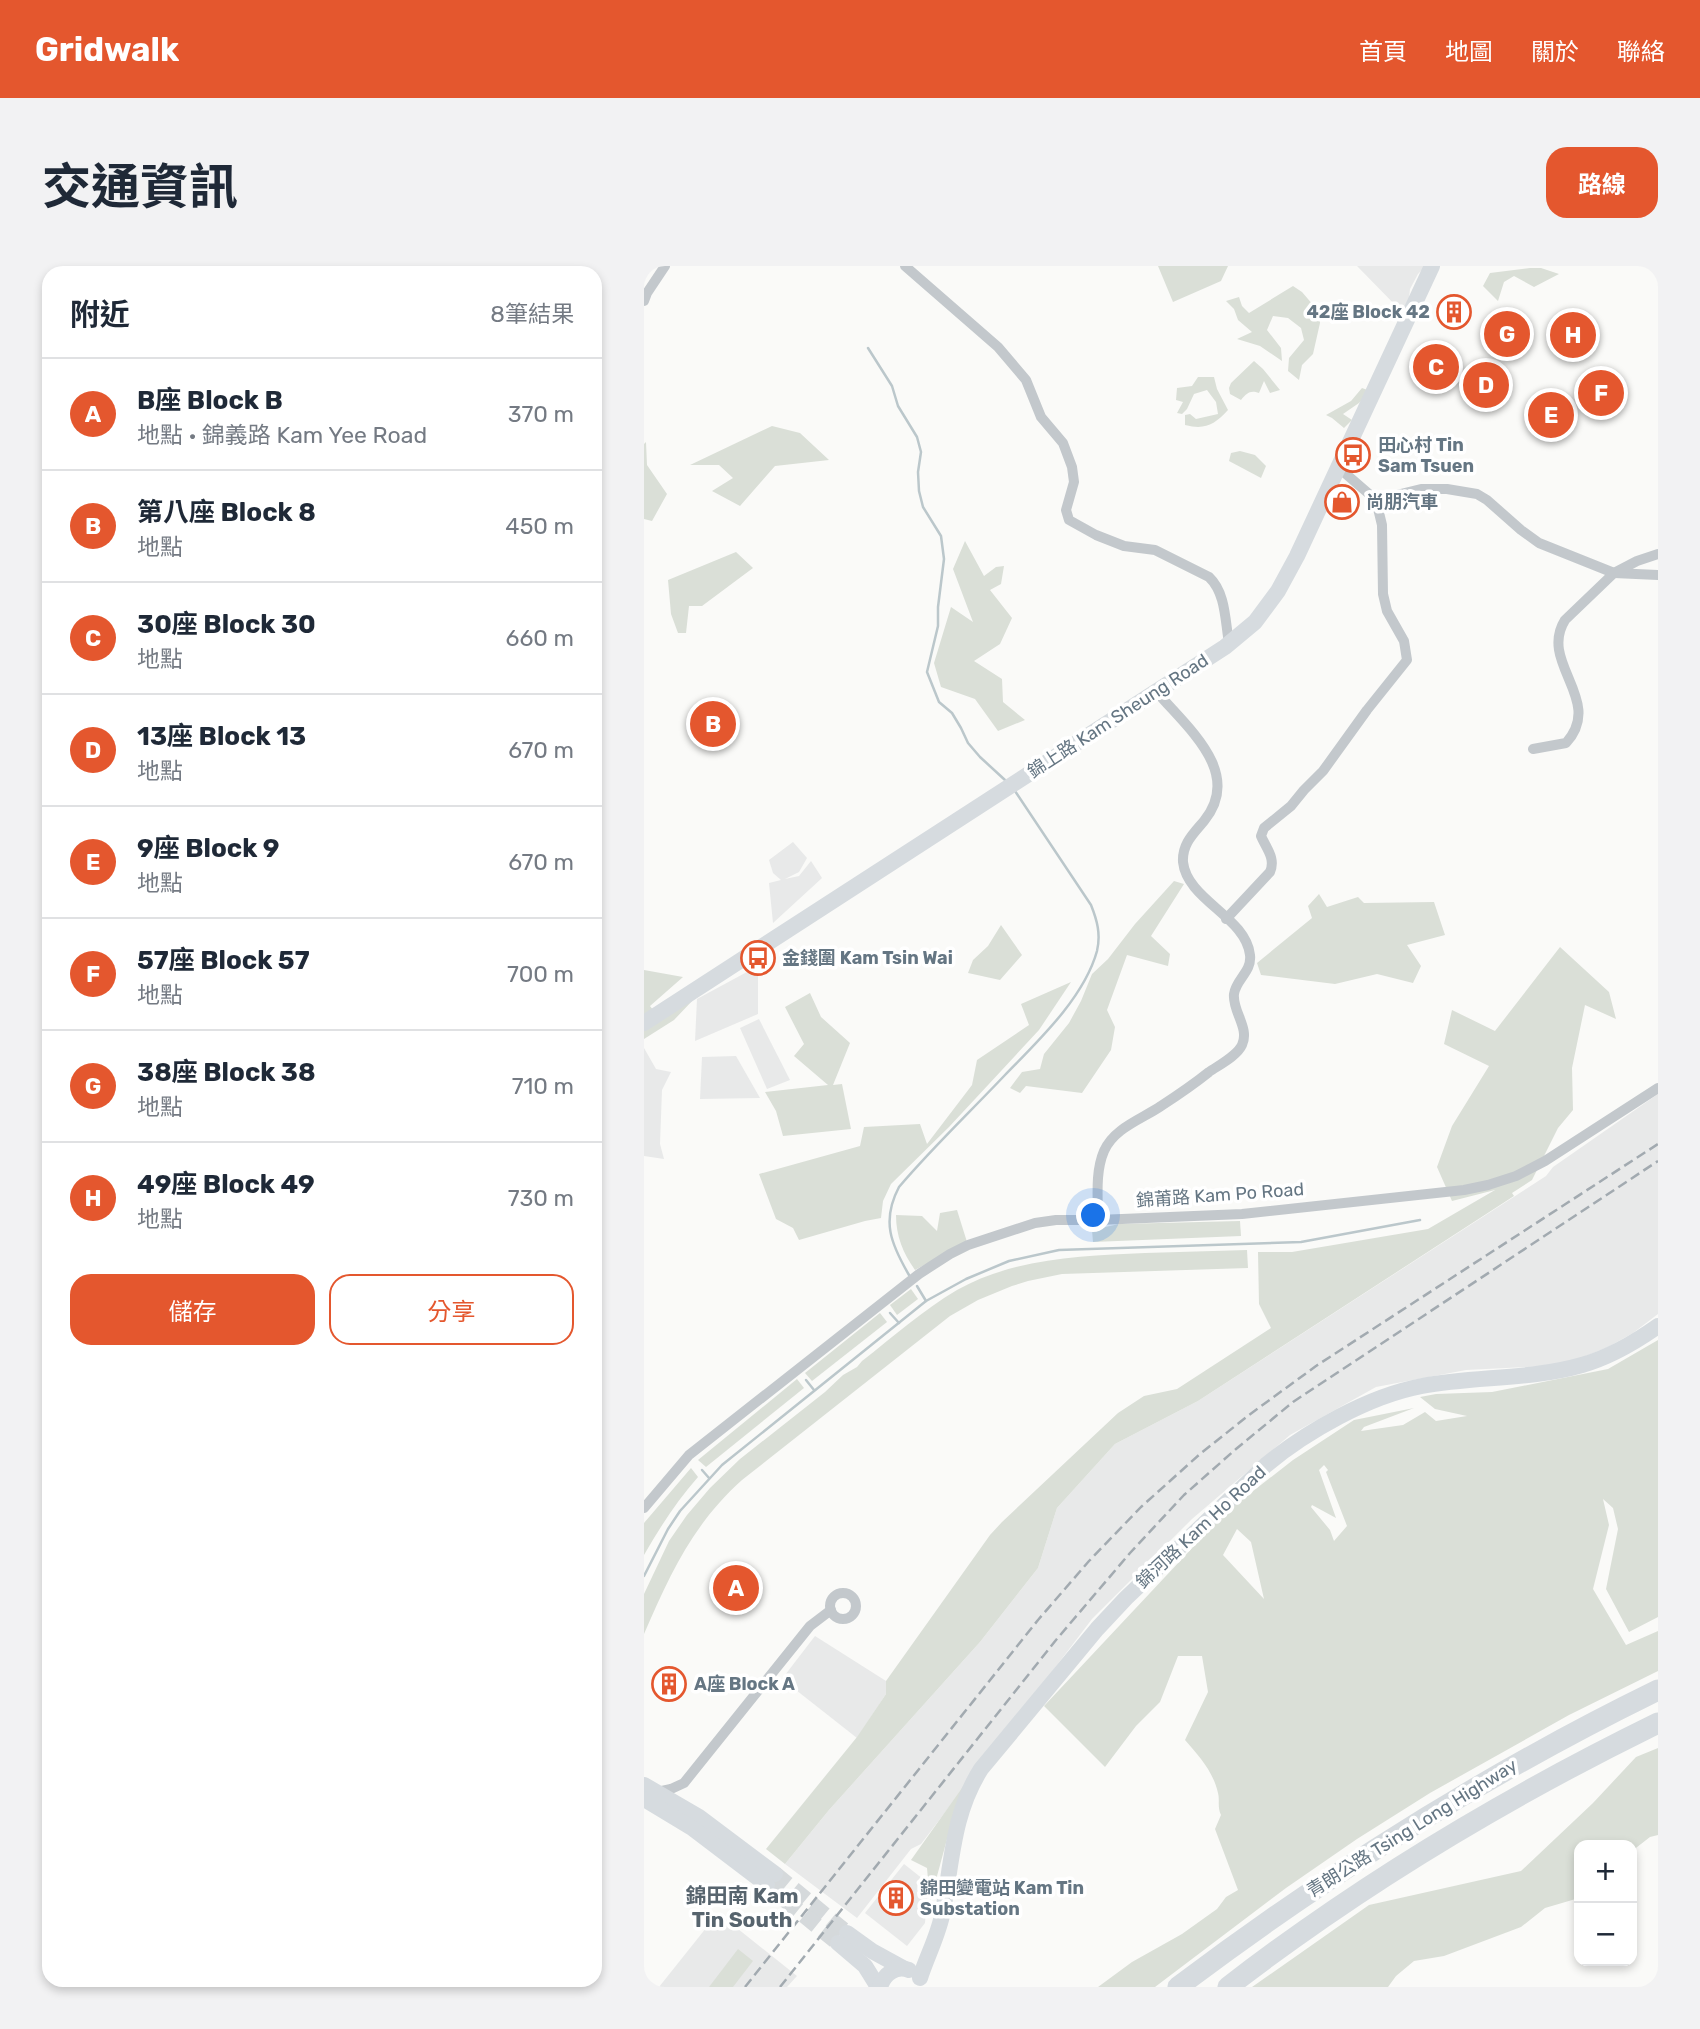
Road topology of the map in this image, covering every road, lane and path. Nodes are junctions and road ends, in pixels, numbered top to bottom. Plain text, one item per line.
1 (665, 266) edge
2 (905, 266) edge
3 (1432, 266) edge
4 (644, 301) edge
5 (1339, 468) junction
6 (1376, 500) junction
7 (1658, 554) edge
8 (1614, 573) junction
9 (1658, 575) edge
10 (1229, 643) junction
11 (1156, 691) junction
12 (1533, 749) dead end
13 (1226, 919) junction
14 (644, 1023) edge
15 (1658, 1088) edge
16 (1098, 1220) junction
17 (1658, 1326) edge
18 (644, 1508) edge
19 (831, 1610) dead end
20 (1658, 1690) edge
21 (1658, 1723) edge
22 (684, 1783) junction
23 (648, 1792) edge
24 (687, 1810) junction
25 (931, 1947) junction
26 (904, 1968) junction
27 (923, 1984) edge
28 (879, 1987) edge
29 (1178, 1987) edge
30 (1227, 1987) edge

1 - 4 street
2 - 10 street
3 - 5 main road, 錦上路 Kam Sheung Road
5 - 6 street
5 - 10 main road, 錦上路 Kam Sheung Road
6 - 8 street
6 - 13 street
7 - 8 street
8 - 9 street
8 - 12 street
10 - 11 main road, 錦上路 Kam Sheung Road
11 - 13 street
11 - 14 main road, 錦上路 Kam Sheung Road
13 - 16 street
15 - 16 street, 錦莆路 Kam Po Road
16 - 18 street, 錦莆路 Kam Po Road
17 - 25 main road, 錦河路 Kam Ho Road
19 - 22 street
20 - 29 highway, 青朗公路 Tsing Long Highway
21 - 30 highway, 青朗公路 Tsing Long Highway
22 - 23 street
22 - 24 street
23 - 24 main road
23 - 24 main road
25 - 26 main road
25 - 27 main road, 錦河路 Kam Ho Road
26 - 27 main road
26 - 28 main road
26 - 28 main road

